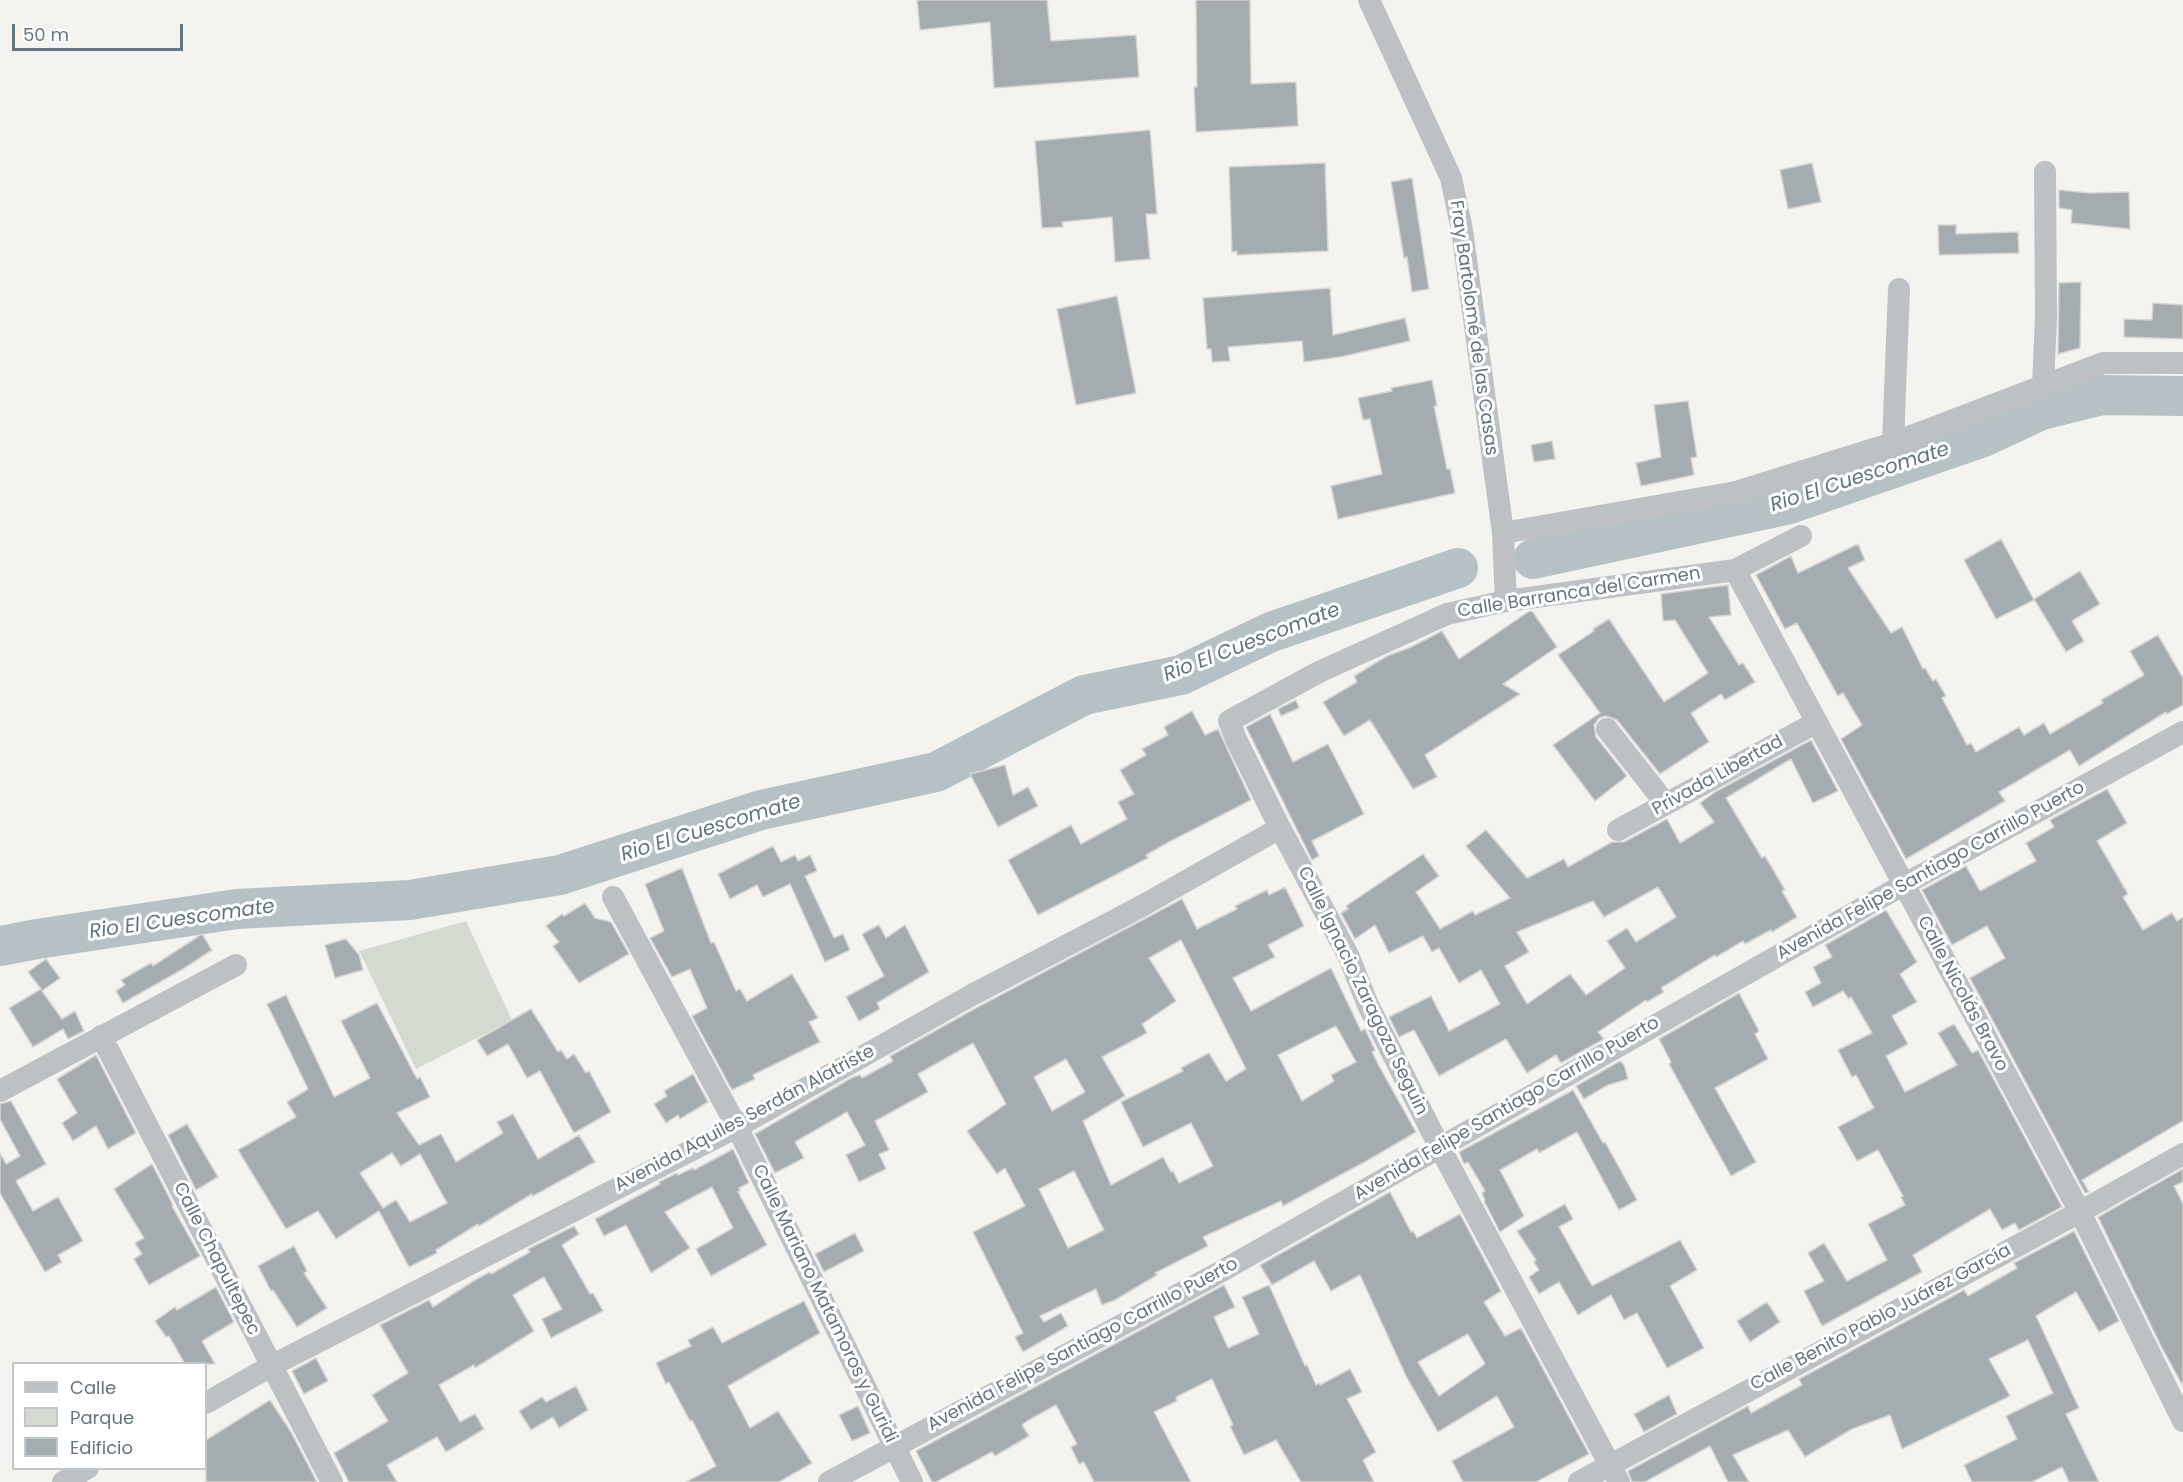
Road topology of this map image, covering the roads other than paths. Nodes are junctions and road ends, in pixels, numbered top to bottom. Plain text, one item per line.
1 (1369, 0) edge
2 (2045, 172) dead end
3 (1899, 289) dead end
4 (2183, 363) edge
5 (2043, 386) junction
6 (1893, 443) junction
7 (1800, 536) dead end
8 (1503, 540) junction
9 (1735, 570) junction
10 (1505, 594) junction
11 (1229, 721) joint
12 (1817, 722) junction
13 (1607, 729) dead end
14 (2183, 732) edge
15 (1666, 804) junction
16 (1280, 828) junction
17 (1618, 830) dead end
18 (1903, 885) junction
19 (613, 897) dead end
20 (236, 964) dead end
21 (101, 1036) junction
22 (0, 1091) edge
23 (737, 1127) junction
24 (1440, 1148) junction
25 (2183, 1154) edge
26 (2080, 1212) junction
27 (271, 1366) junction
28 (207, 1402) edge
29 (2183, 1421) edge
30 (895, 1447) junction
31 (84, 1470) edge
32 (1614, 1473) edge
33 (63, 1482) edge
34 (332, 1482) edge
35 (830, 1482) edge
36 (912, 1482) edge
37 (1579, 1482) edge

1 - 8 street, Fray Bartolomé de las Casas
2 - 5 street
3 - 6 street
4 - 5 street
5 - 6 street
6 - 8 street
7 - 9 street, Calle Barranca del Carmen
8 - 10 street, Fray Bartolomé de las Casas
9 - 10 street, Calle Barranca del Carmen
9 - 12 street, Calle Nicolás Bravo
10 - 11 street, Calle Barranca del Carmen
11 - 16 street, Calle Ignacio Zaragoza Seguin
12 - 15 street, Privada Libertad
12 - 18 street, Calle Nicolás Bravo
13 - 15 street
14 - 18 street, Avenida Felipe Santiago Carrillo Puerto
15 - 17 street, Privada Libertad
16 - 23 street, Avenida Aquiles Serdán Alatriste
16 - 24 street, Calle Ignacio Zaragoza Seguin
18 - 24 street, Avenida Felipe Santiago Carrillo Puerto
18 - 26 street, Calle Nicolás Bravo
19 - 23 street, Calle Mariano Matamoros y Guridi
20 - 21 street
21 - 22 street
21 - 27 street, Calle Chapultepec
23 - 27 street, Avenida Aquiles Serdán Alatriste
23 - 30 street, Calle Mariano Matamoros y Guridi
24 - 30 street, Avenida Felipe Santiago Carrillo Puerto
24 - 32 street, Calle Ignacio Zaragoza Seguin
25 - 26 street, Calle Benito Pablo Juárez García
26 - 29 street, Calle Nicolás Bravo
26 - 32 street, Calle Benito Pablo Juárez García
27 - 28 street, Avenida Aquiles Serdán Alatriste
27 - 34 street, Calle Chapultepec
30 - 35 street, Avenida Felipe Santiago Carrillo Puerto
30 - 36 street, Calle Mariano Matamoros y Guridi
31 - 33 street
32 - 37 street, Calle Benito Pablo Juárez García

